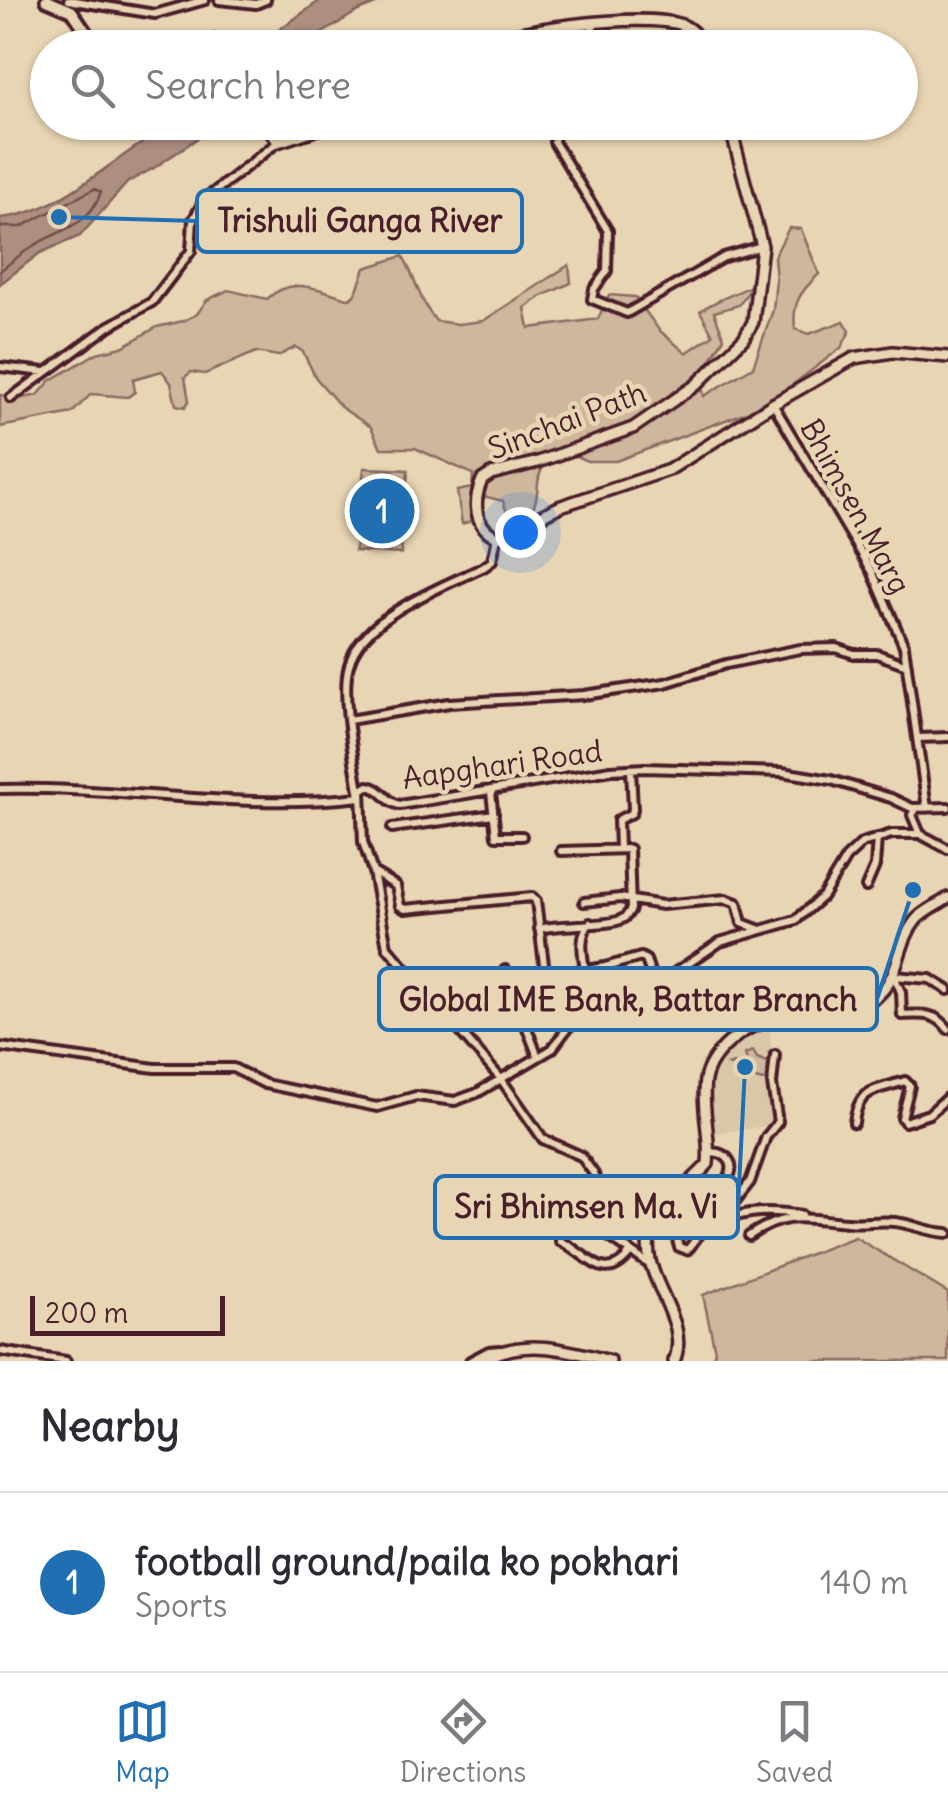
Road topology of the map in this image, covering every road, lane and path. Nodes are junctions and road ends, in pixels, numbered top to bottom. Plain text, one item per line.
1 (46, 0) edge
2 (68, 0) edge
3 (206, 0) edge
4 (220, 0) edge
5 (266, 0) edge
6 (592, 23) junction
7 (85, 30) edge
8 (547, 30) edge
9 (593, 30) edge
10 (688, 30) edge
11 (284, 140) edge
12 (554, 140) edge
13 (734, 140) edge
14 (278, 142) joint
15 (762, 246) junction
16 (948, 358) edge
17 (0, 367) edge
18 (46, 372) junction
19 (11, 398) dead end
20 (773, 404) junction
21 (496, 537) junction
22 (907, 666) junction
23 (349, 720) junction
24 (948, 737) edge
25 (918, 738) junction
26 (631, 769) junction
27 (0, 789) edge
28 (491, 792) junction
29 (360, 797) junction
30 (948, 807) edge
31 (927, 808) junction
32 (494, 814) junction
33 (392, 828) dead end
34 (920, 834) junction
35 (522, 836) dead end
36 (877, 838) junction
37 (619, 849) junction
38 (948, 849) edge
39 (561, 851) dead end
40 (373, 872) junction
41 (866, 887) dead end
42 (631, 898) junction
43 (948, 898) edge
44 (584, 902) dead end
45 (591, 922) junction
46 (539, 929) junction
47 (760, 930) junction
48 (505, 970) dead end
49 (585, 971) junction
50 (894, 976) junction
51 (655, 986) junction
52 (948, 990) edge
53 (948, 1030) edge
54 (0, 1047) edge
55 (774, 1055) dead end
56 (538, 1057) junction
57 (501, 1078) junction
58 (948, 1097) edge
59 (854, 1123) dead end
60 (710, 1152) junction
61 (802, 1215) junction
62 (728, 1219) junction
63 (948, 1233) edge
64 (749, 1236) dead end
65 (560, 1241) dead end
66 (631, 1252) junction
67 (653, 1268) junction
68 (0, 1350) edge
69 (506, 1350) junction
70 (66, 1361) edge
71 (470, 1361) edge
72 (483, 1361) edge
73 (610, 1361) edge
74 (674, 1361) edge

1 - 7 street
2 - 3 street
4 - 5 street
6 - 8 street
6 - 9 street
6 - 10 street
11 - 14 street
12 - 15 street
13 - 15 street, Sinchai Path
14 - 18 street
15 - 21 street, Sinchai Path
16 - 20 street
17 - 18 street
18 - 19 street
20 - 21 street
20 - 22 street, Bhimsen Marg
21 - 23 street
22 - 23 street
22 - 25 street, Bhimsen Marg
23 - 29 street
24 - 25 street
25 - 31 street, Bhimsen Marg
26 - 28 street, Aapghari Road
26 - 31 street, Aapghari Road
26 - 37 street
27 - 29 street
28 - 29 street, Aapghari Road
28 - 32 street
29 - 40 street, Aapghari Road
30 - 31 street, Aapghari Road
31 - 34 street
32 - 33 street
32 - 35 street
34 - 36 street
34 - 38 street
36 - 41 street
36 - 47 street
37 - 39 street
37 - 42 street
40 - 46 street
40 - 57 street, Aapghari Road
42 - 44 street
42 - 45 street
42 - 47 street
43 - 50 street
45 - 46 street
45 - 49 street
46 - 49 street
47 - 51 street
48 - 56 street
49 - 51 street
50 - 52 street
50 - 53 street
50 - 60 street
51 - 56 street
54 - 57 street
55 - 62 street
56 - 57 street
57 - 66 street, Aapghari Road
58 - 59 street
60 - 62 street
60 - 67 street
61 - 62 street
61 - 63 street
61 - 64 street
65 - 66 street
66 - 67 street
67 - 74 street
68 - 70 street
69 - 71 street
69 - 72 street
69 - 73 street

